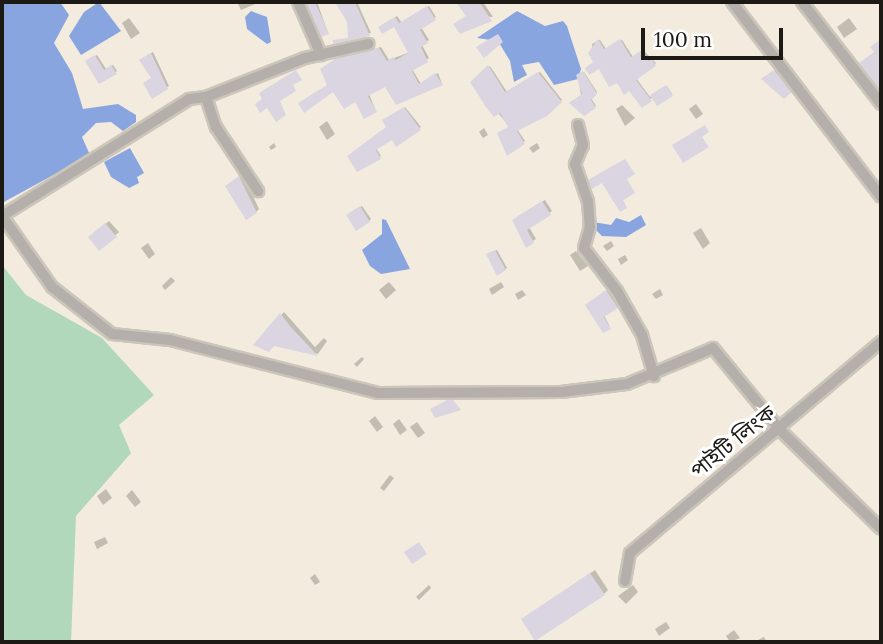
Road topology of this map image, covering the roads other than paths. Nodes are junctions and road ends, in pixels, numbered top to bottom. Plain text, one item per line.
1 (298, 2) edge
2 (732, 2) edge
3 (802, 2) edge
4 (368, 44) dead end
5 (321, 55) junction
6 (206, 97) junction
7 (881, 104) edge
8 (578, 125) dead end
9 (258, 191) dead end
10 (881, 197) edge
11 (2, 216) edge
12 (881, 342) edge
13 (654, 376) junction
14 (780, 430) junction
15 (881, 529) edge
16 (625, 581) dead end

1 - 5 street
2 - 10 street
3 - 7 street
4 - 5 street
5 - 6 street
6 - 9 street
6 - 11 street
8 - 13 street
11 - 13 street
12 - 14 street, পাইটি লিংক
13 - 14 street
14 - 15 street
14 - 16 street, পাইটি লিংক

